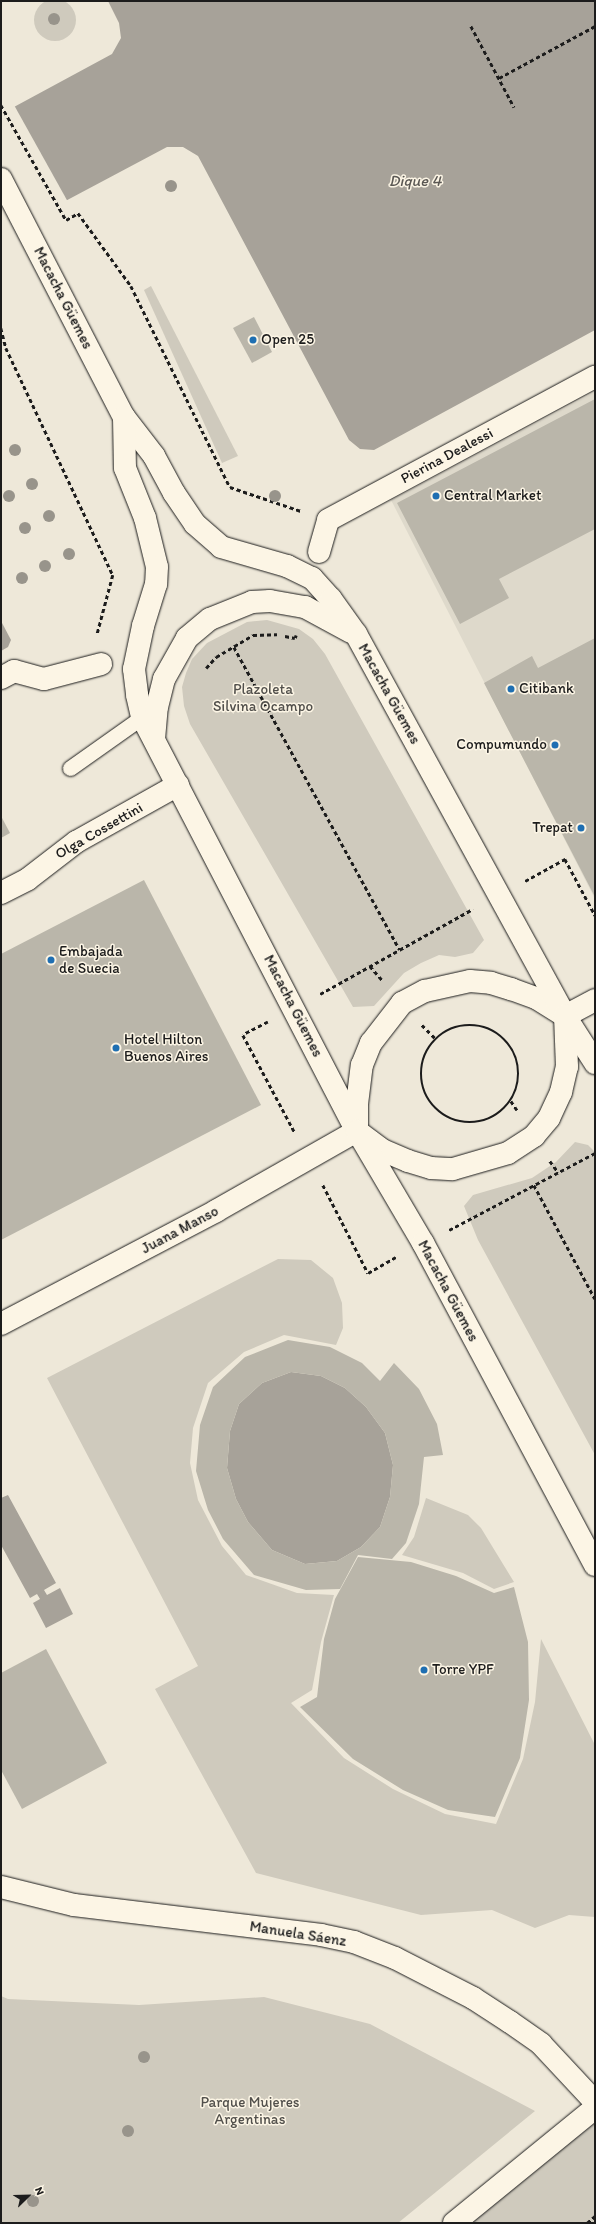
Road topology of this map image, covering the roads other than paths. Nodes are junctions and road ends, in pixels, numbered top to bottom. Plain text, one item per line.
1 (1, 179) edge
2 (595, 377) edge
3 (124, 417) junction
4 (319, 552) dead end
5 (356, 634) junction
6 (94, 666) road end
7 (1, 678) edge
8 (142, 717) junction
9 (154, 739) junction
10 (70, 768) dead end
11 (178, 785) junction
12 (1, 893) edge
13 (595, 1000) edge
14 (565, 1016) junction
15 (595, 1063) edge
16 (357, 1131) junction
17 (1, 1324) edge
18 (595, 1565) edge
19 (1, 1887) edge
20 (595, 2102) edge
21 (595, 2108) edge
22 (454, 2223) edge

1 - 3 main road, Macacha Güemes
2 - 4 main road, Pierina Dealessi
3 - 5 main road, Macacha Güemes
3 - 8 main road, Macacha Güemes
5 - 9 main road
5 - 14 main road, Macacha Güemes
6 - 7 main road
8 - 9 main road, Macacha Güemes
8 - 10 lane
9 - 11 main road, Macacha Güemes
11 - 12 main road, Olga Cossettini
11 - 16 main road, Macacha Güemes
13 - 14 main road
14 - 15 main road, Macacha Güemes
14 - 16 main road
14 - 16 main road
16 - 17 main road, Juana Manso
16 - 18 main road, Macacha Güemes
19 - 20 main road, Manuela Sáenz
21 - 22 main road

